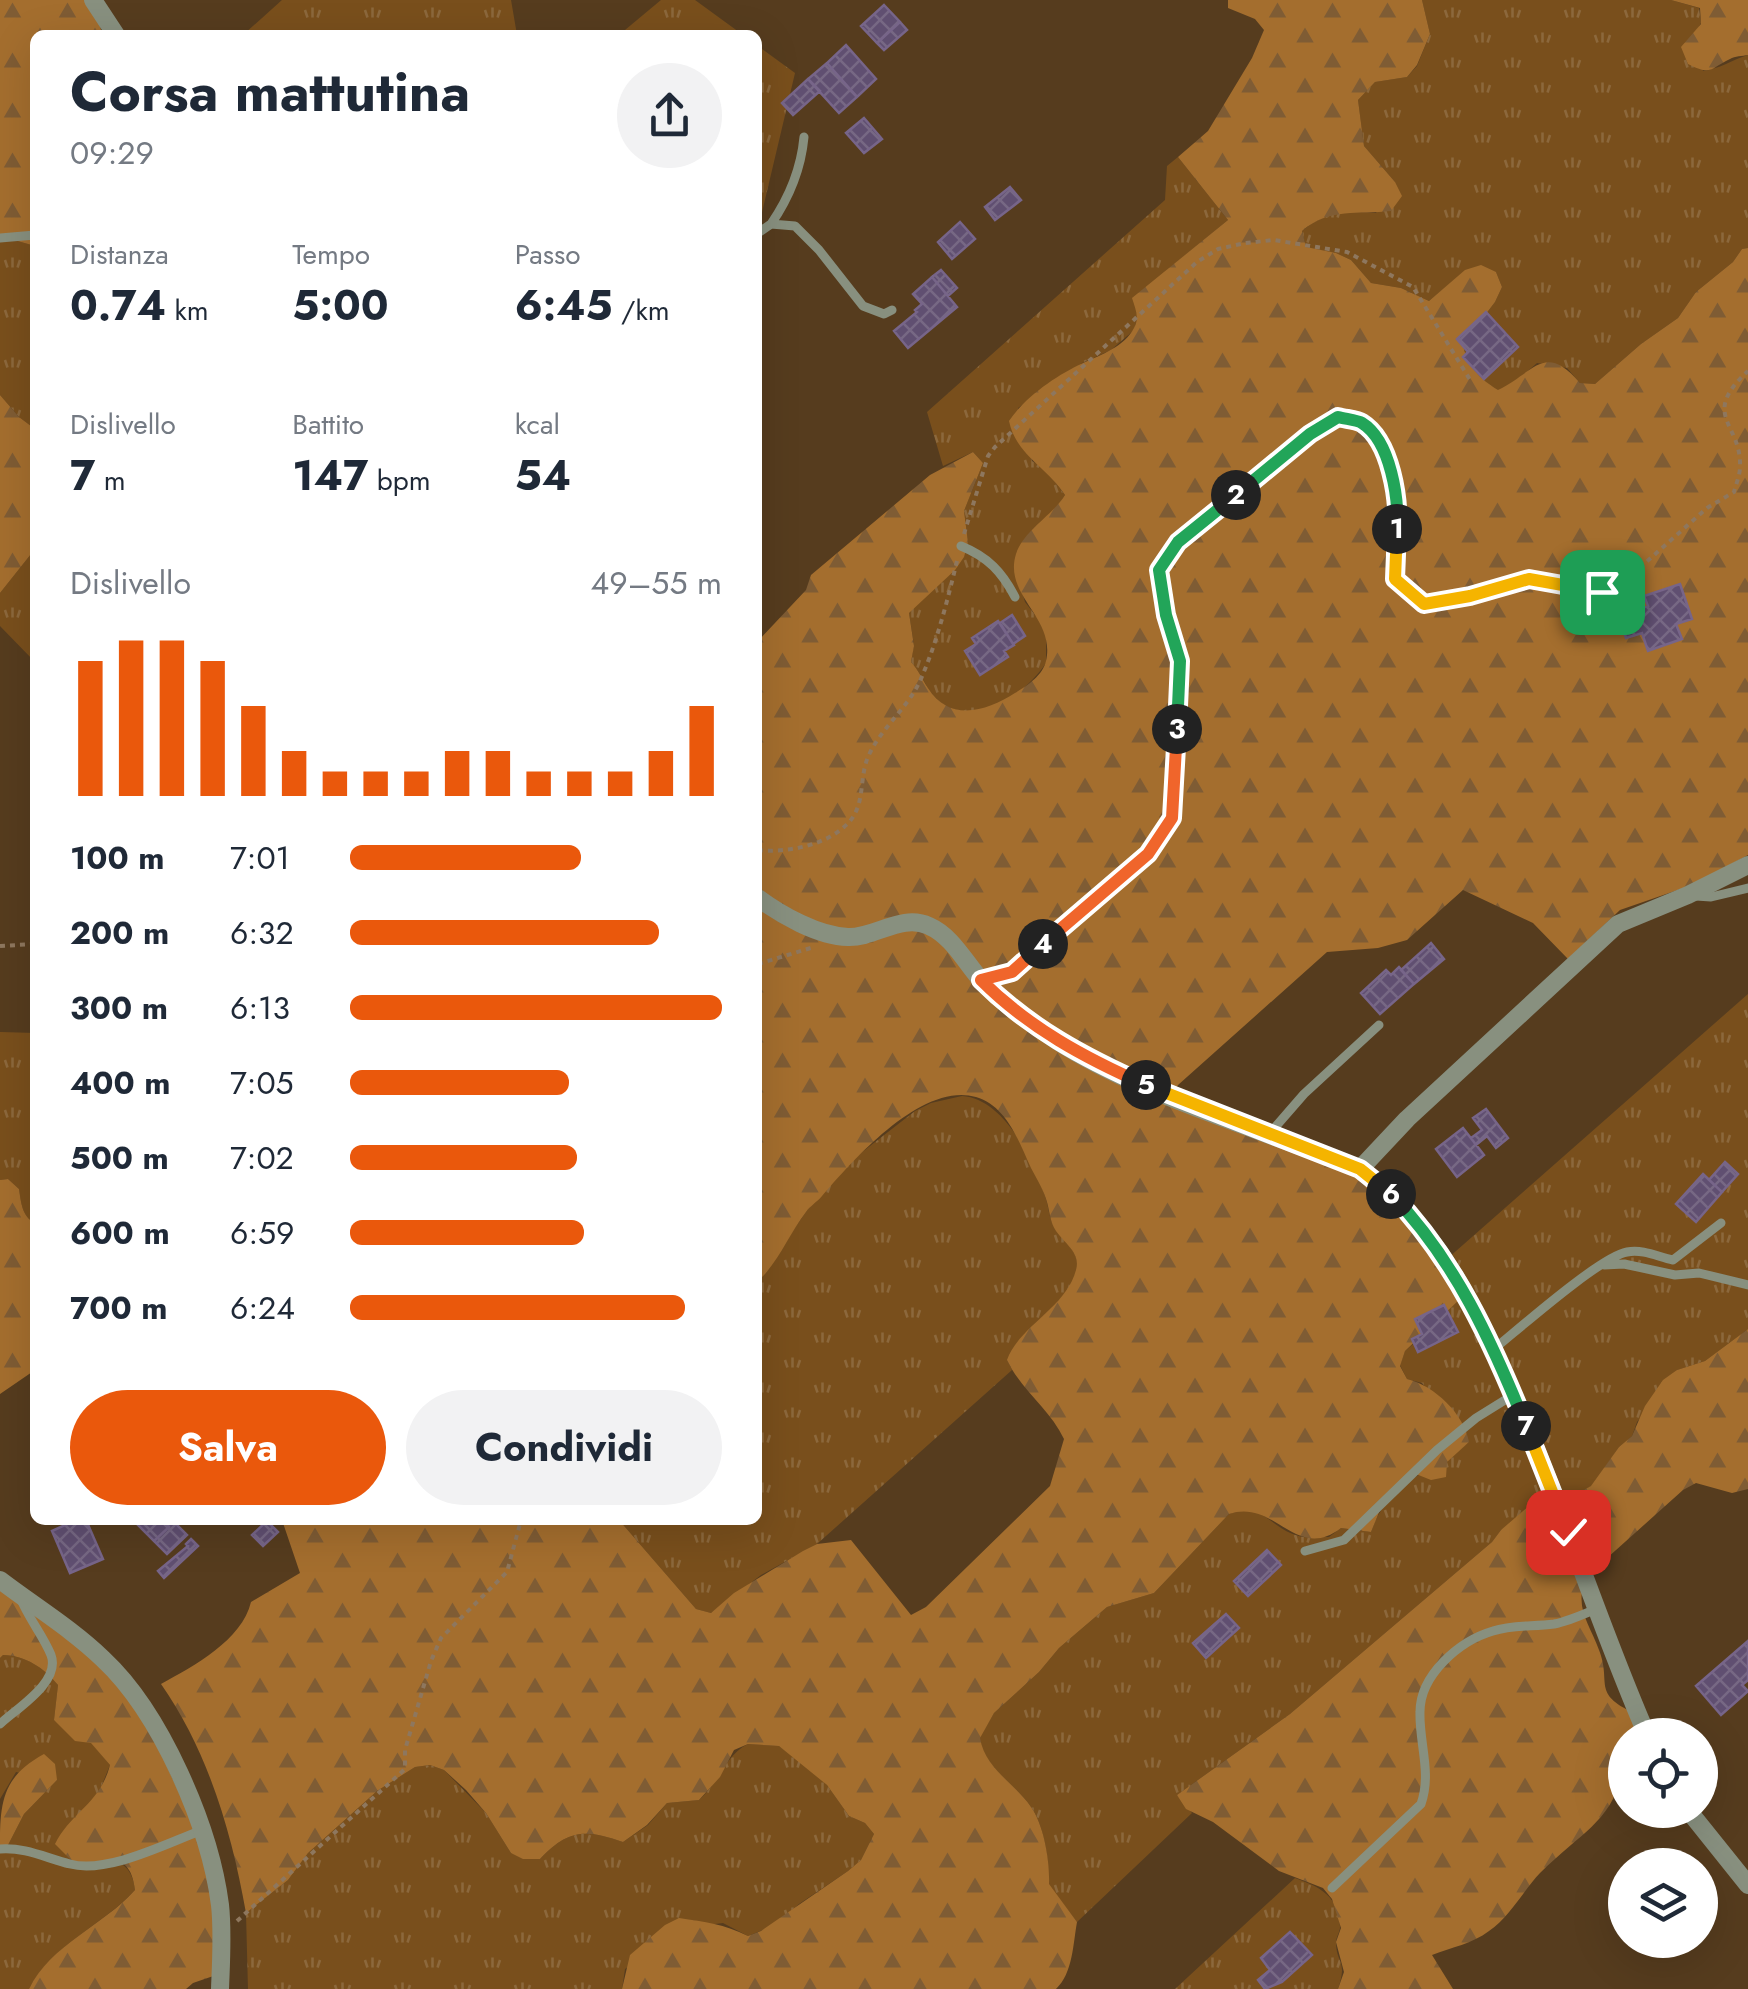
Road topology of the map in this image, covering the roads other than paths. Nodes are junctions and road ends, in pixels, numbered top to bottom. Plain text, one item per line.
1 (93, 0) edge
2 (113, 30) edge
3 (804, 138) dead end
4 (771, 224) junction
5 (762, 230) edge
6 (30, 235) edge
7 (0, 238) edge
8 (892, 310) dead end
9 (961, 546) road end
10 (1016, 598) dead end
11 (1748, 865) edge
12 (1748, 888) edge
13 (1688, 895) junction
14 (762, 900) edge
15 (1379, 1024) dead end
16 (1270, 1133) junction
17 (1360, 1169) junction
18 (1721, 1222) dead end
19 (1601, 1265) junction
20 (1748, 1286) edge
21 (1494, 1349) junction
22 (1514, 1395) junction
23 (1305, 1551) dead end
24 (0, 1580) edge
25 (19, 1594) junction
26 (1598, 1608) junction
27 (1640, 1718) edge
28 (0, 1724) edge
29 (1703, 1828) edge
30 (200, 1831) junction
31 (0, 1849) edge
32 (1748, 1884) edge
33 (1332, 1888) dead end
34 (220, 1989) edge

1 - 2 street
3 - 4 lane
4 - 5 lane
4 - 8 lane
6 - 7 lane
9 - 10 lane
11 - 13 street
12 - 13 lane
13 - 17 street
14 - 16 street
15 - 16 lane
16 - 17 street
17 - 21 street
18 - 19 lane
19 - 20 lane
19 - 21 lane
21 - 22 street
22 - 23 lane
22 - 26 street
24 - 25 street
25 - 28 lane
25 - 30 street
26 - 27 street
26 - 33 lane
29 - 32 street
30 - 31 lane
30 - 34 street

